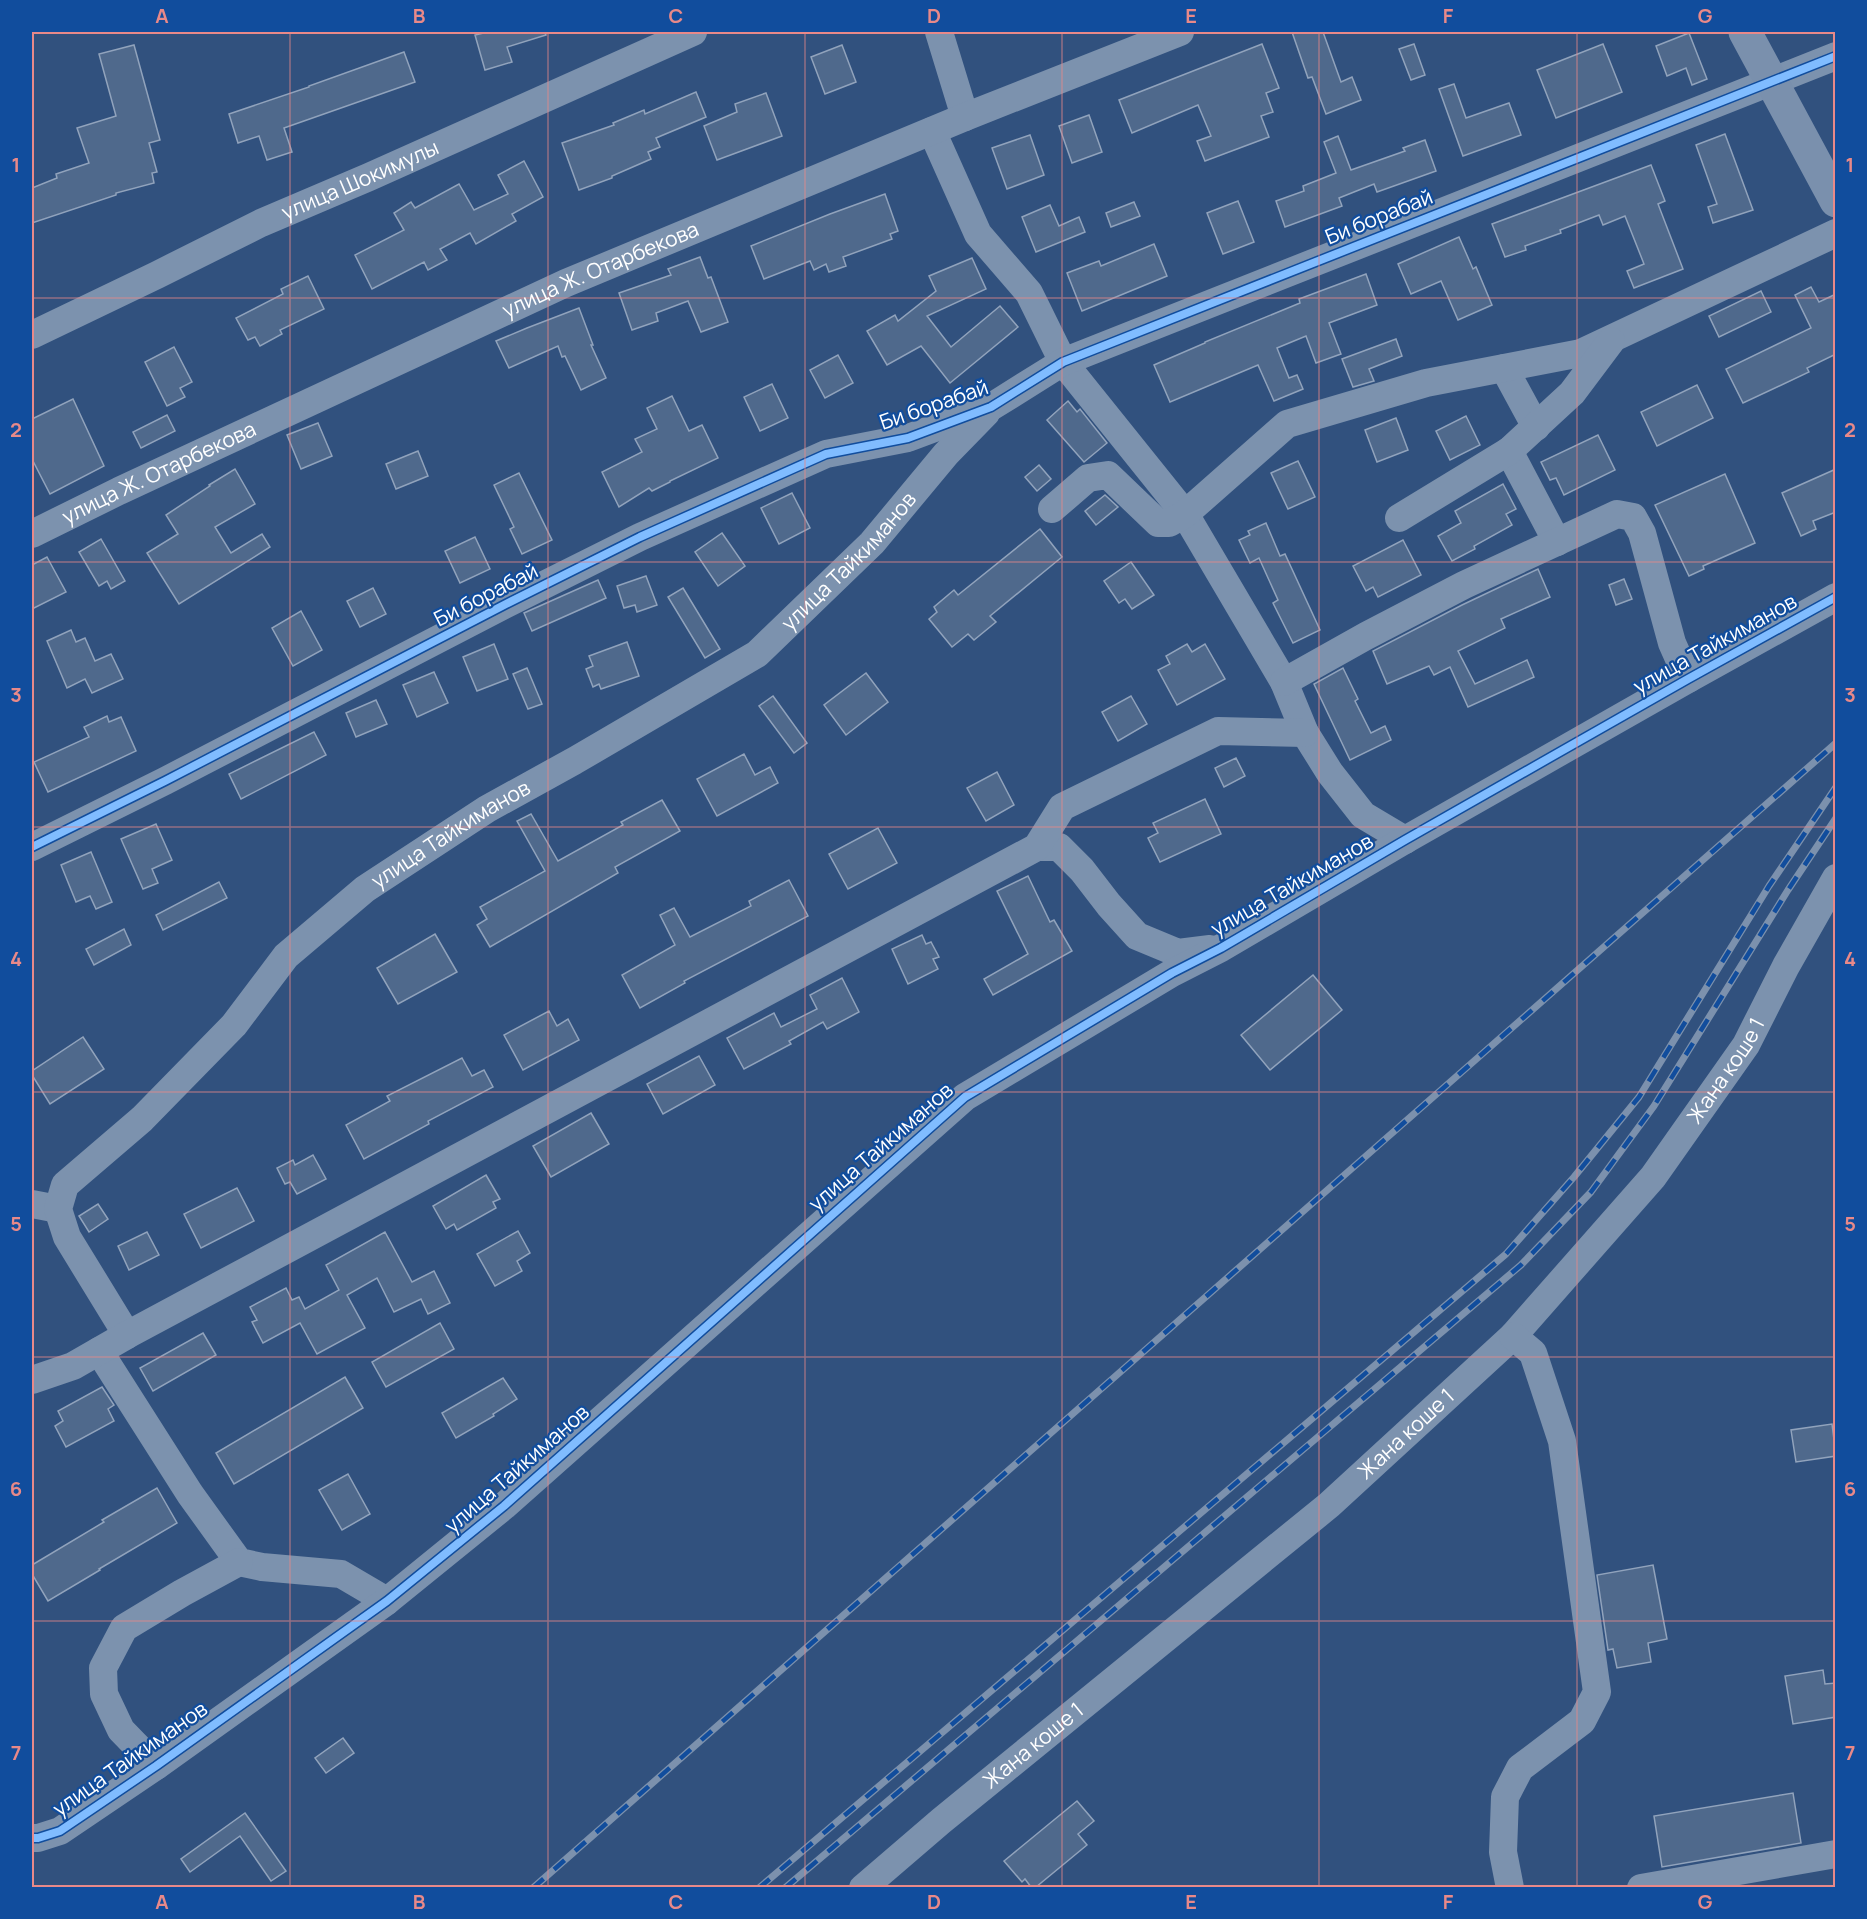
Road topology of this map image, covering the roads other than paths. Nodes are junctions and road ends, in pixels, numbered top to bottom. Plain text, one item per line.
1 (693, 32) edge
2 (939, 32) edge
3 (1180, 32) edge
4 (1745, 32) edge
5 (1836, 56) edge
6 (1771, 81) junction
7 (965, 117) junction
8 (932, 130) junction
9 (1827, 164) edge
10 (1836, 201) edge
11 (1836, 233) edge
12 (32, 335) edge
13 (1612, 339) junction
14 (1063, 362) junction
15 (1504, 368) junction
16 (991, 407) junction
17 (1536, 427) junction
18 (1509, 451) junction
19 (1052, 510) dead end
20 (1185, 514) junction
21 (1399, 518) dead end
22 (32, 534) edge
23 (1557, 542) junction
24 (1836, 597) edge
25 (1688, 679) junction
26 (1284, 682) junction
27 (1305, 733) junction
28 (1405, 840) junction
29 (33, 843) edge
30 (1037, 847) junction
31 (1836, 878) edge
32 (1221, 948) junction
33 (45, 1207) edge
34 (126, 1335) junction
35 (1513, 1336) junction
36 (99, 1351) junction
37 (32, 1380) edge
38 (239, 1562) junction
39 (387, 1601) junction
40 (156, 1766) junction
41 (32, 1838) edge
42 (1836, 1854) edge
43 (1728, 1880) edge
44 (863, 1887) edge
45 (1510, 1887) edge
46 (1641, 1887) edge

1 - 12 street, улица Шокимулы
2 - 7 street
3 - 7 street, улица Ж. Отарбекова
4 - 6 main road
5 - 6 street, Би борабай
6 - 9 main road
6 - 14 street, Би борабай
7 - 8 street, улица Ж. Отарбекова
8 - 14 street
8 - 22 street, улица Ж. Отарбекова
9 - 10 main road
11 - 13 street
13 - 15 street
13 - 17 street
14 - 16 street, Би борабай
14 - 20 street
15 - 17 street
15 - 20 street
16 - 29 street, Би борабай
16 - 33 street, улица Тайкиманов
17 - 18 street
18 - 21 street
18 - 23 street
19 - 20 street
20 - 26 street
23 - 25 street
23 - 26 street
24 - 25 street, улица Тайкиманов
25 - 28 street, улица Тайкиманов
26 - 27 street
27 - 28 street
27 - 30 street
28 - 32 street, улица Тайкиманов
30 - 32 street
30 - 34 street
31 - 35 street, Жана коше 1
32 - 39 street, улица Тайкиманов
33 - 34 street, улица Тайкиманов
34 - 36 street
35 - 44 street, Жана коше 1
35 - 45 street
36 - 37 street
36 - 38 street
38 - 39 street
38 - 40 street
39 - 40 street, улица Тайкиманов
40 - 41 street, улица Тайкиманов
42 - 43 street
43 - 46 street

